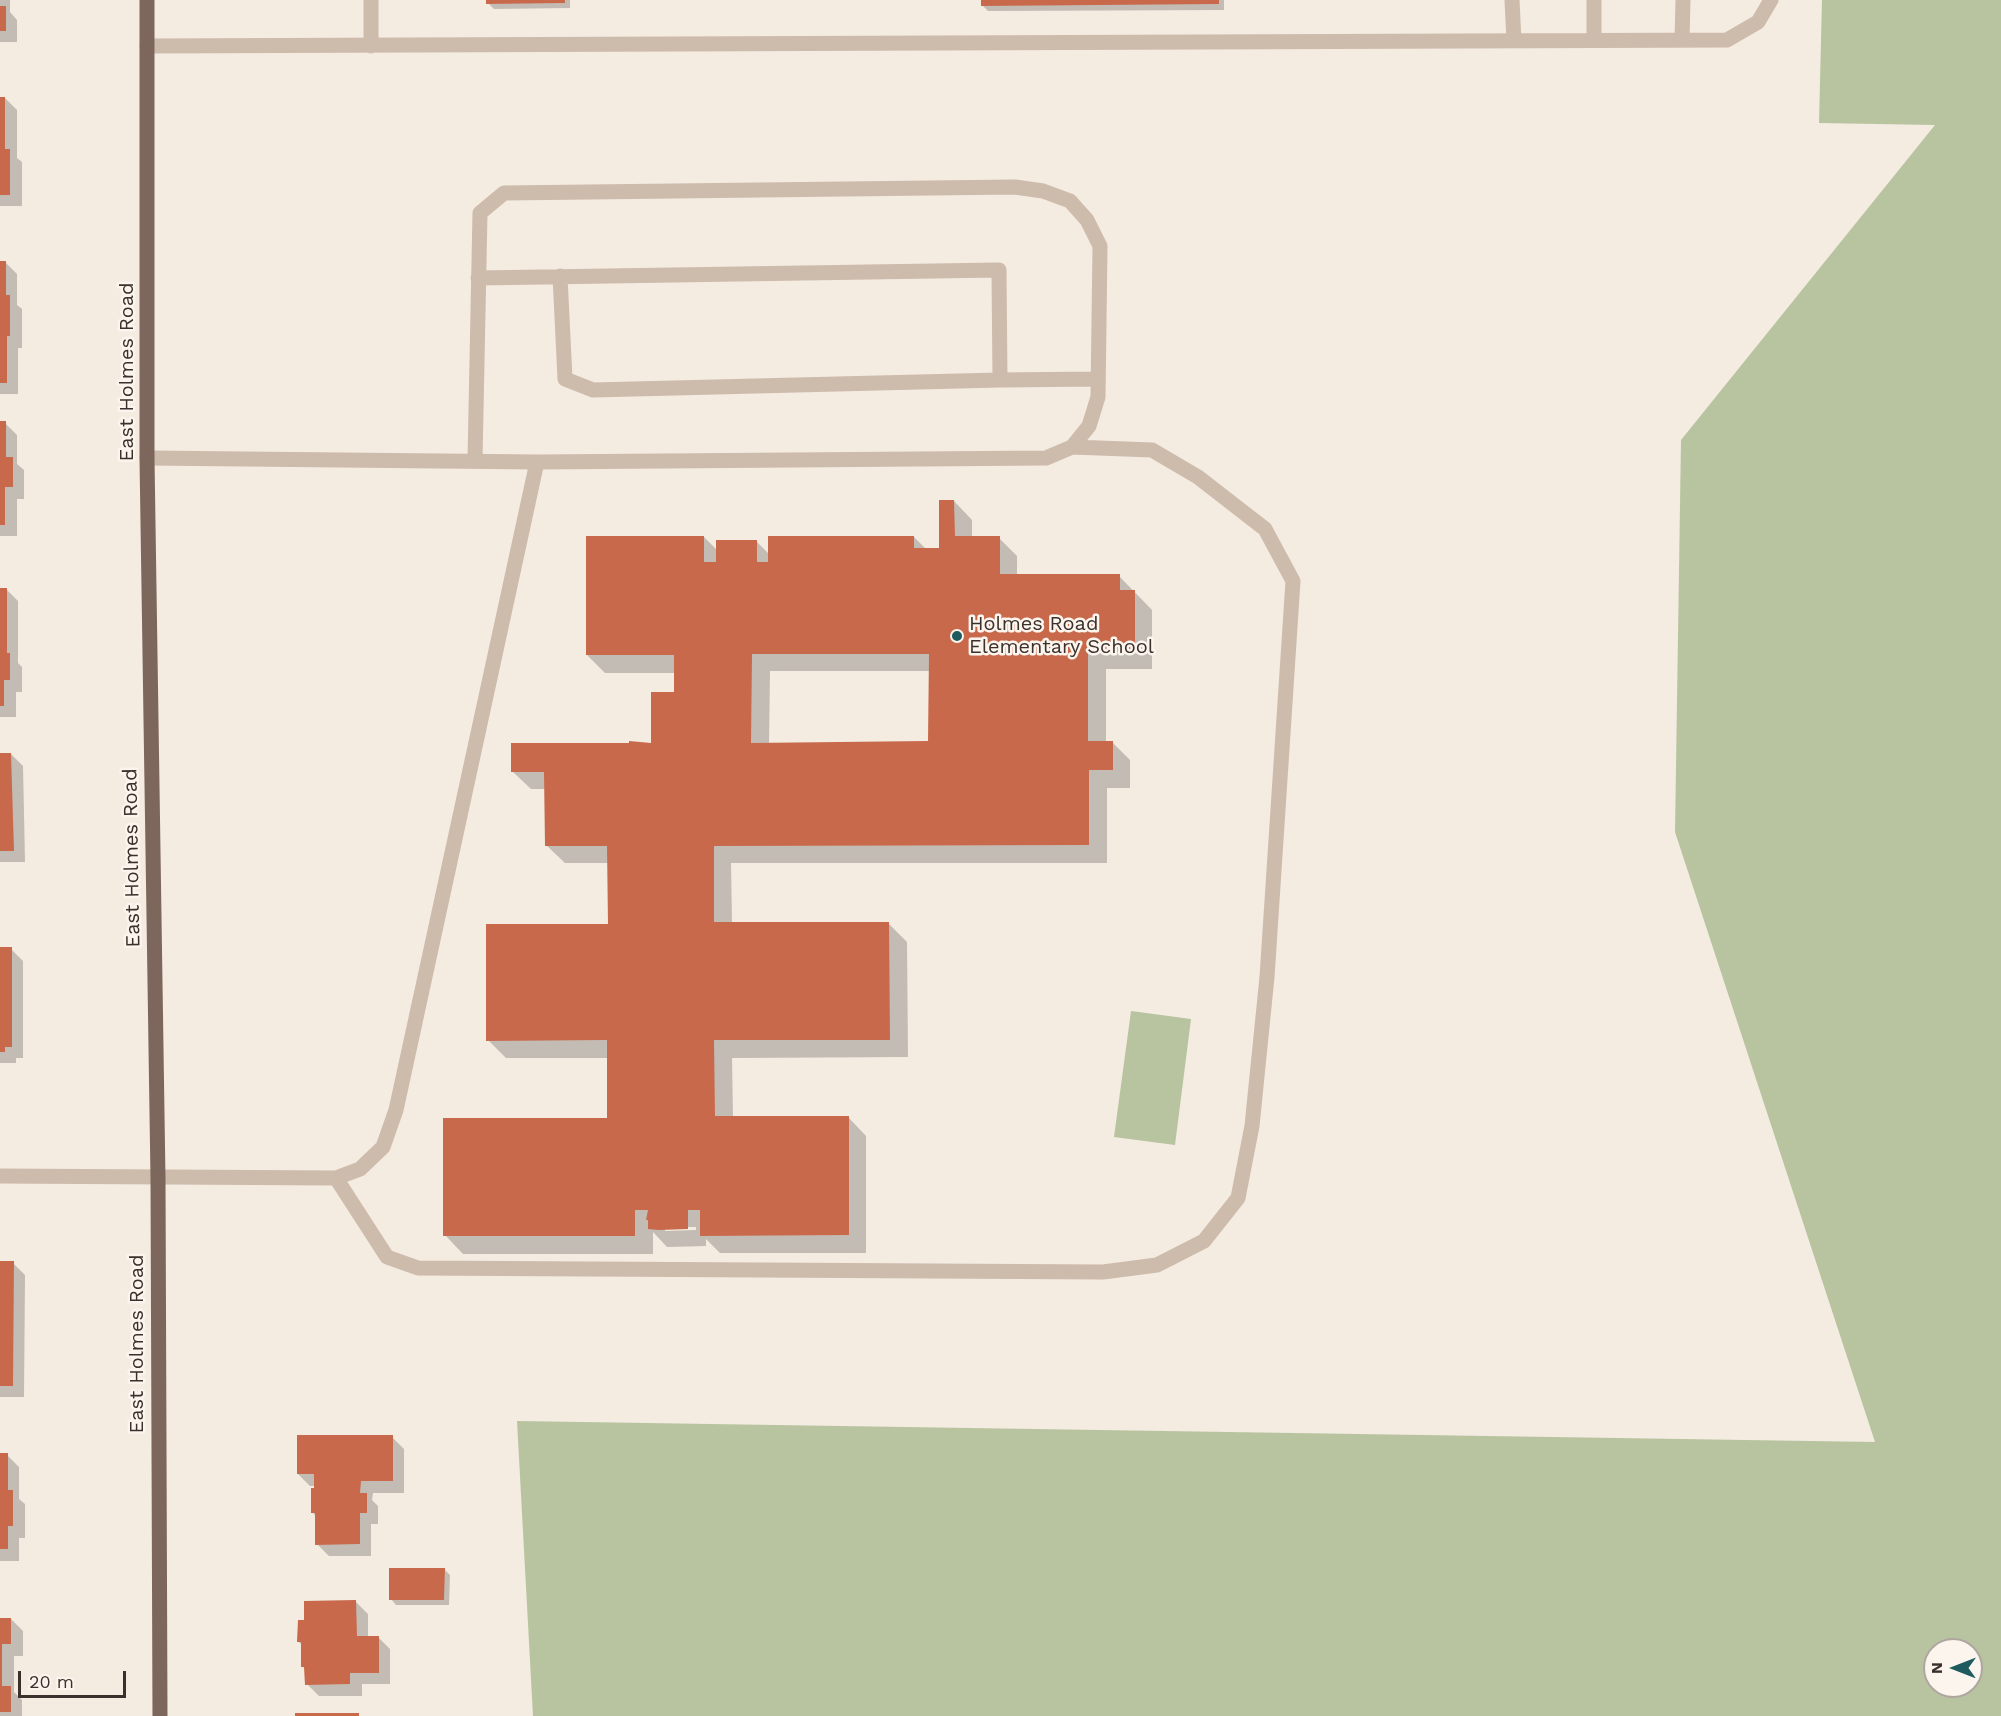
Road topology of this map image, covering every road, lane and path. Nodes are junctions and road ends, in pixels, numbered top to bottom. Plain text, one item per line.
1 (147, 0) edge
2 (371, 0) edge
3 (1512, 0) edge
4 (1594, 0) edge
5 (1683, 0) edge
6 (1771, 0) edge
7 (1594, 40) junction
8 (1683, 40) junction
9 (1514, 41) junction
10 (147, 46) junction
11 (371, 46) junction
12 (560, 276) junction
13 (478, 278) junction
14 (1098, 379) junction
15 (1000, 380) junction
16 (1072, 447) junction
17 (147, 458) junction
18 (475, 460) junction
19 (537, 462) junction
20 (0, 1176) edge
21 (158, 1178) junction
22 (336, 1178) junction
23 (160, 1716) edge

1 - 10 main road, East Holmes Road
2 - 11 street
3 - 9 street
4 - 7 street
5 - 8 street
6 - 8 street
7 - 8 street
7 - 9 street
9 - 11 street
10 - 11 street
10 - 17 main road, East Holmes Road
12 - 13 street
12 - 15 street
12 - 15 street
13 - 14 street
13 - 18 street
14 - 15 street
14 - 16 street
16 - 19 street
16 - 22 street
17 - 18 street
17 - 21 main road, East Holmes Road
18 - 19 street
19 - 22 street
20 - 21 street
21 - 22 street
21 - 23 main road, East Holmes Road

